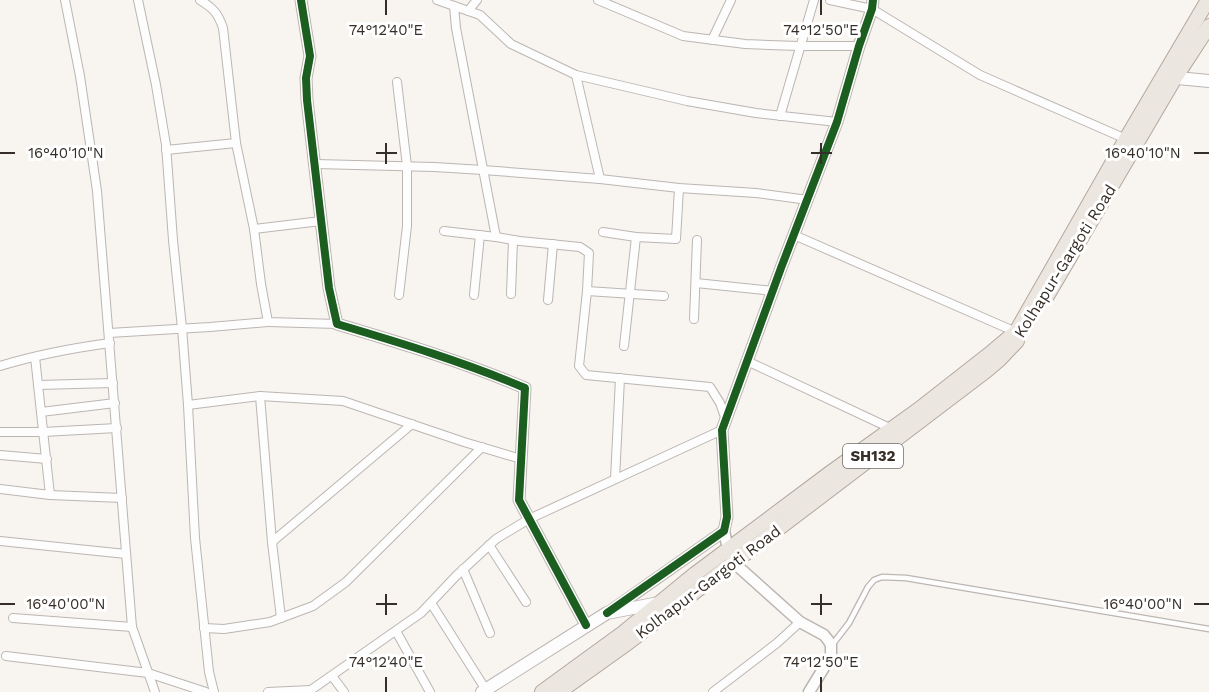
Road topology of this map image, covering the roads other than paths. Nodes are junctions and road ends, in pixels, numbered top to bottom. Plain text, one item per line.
1 (65, 0) edge
2 (138, 0) edge
3 (200, 0) edge
4 (301, 0) edge
5 (438, 0) edge
6 (477, 0) edge
7 (598, 0) edge
8 (731, 0) edge
9 (814, 0) edge
10 (830, 0) edge
11 (1208, 0) edge
12 (872, 4) edge
13 (454, 6) junction
14 (468, 11) junction
15 (1209, 26) edge
16 (712, 40) junction
17 (800, 46) junction
18 (859, 46) junction
19 (576, 75) junction
20 (1169, 77) junction
21 (1209, 81) edge
22 (397, 82) dead end
23 (780, 116) junction
24 (837, 122) junction
25 (1126, 139) junction
26 (236, 143) junction
27 (166, 150) junction
28 (316, 164) junction
29 (407, 166) junction
30 (483, 170) junction
31 (600, 179) junction
32 (679, 188) junction
33 (808, 200) junction
34 (321, 221) junction
35 (254, 229) junction
36 (444, 231) dead end
37 (603, 232) dead end
38 (480, 235) junction
39 (794, 235) junction
40 (496, 237) junction
41 (636, 237) junction
42 (513, 240) junction
43 (697, 240) dead end
44 (553, 244) junction
45 (696, 283) junction
46 (586, 291) junction
47 (773, 291) junction
48 (511, 294) dead end
49 (630, 294) junction
50 (399, 295) dead end
51 (474, 295) dead end
52 (664, 296) dead end
53 (548, 300) dead end
54 (694, 319) dead end
55 (268, 322) junction
56 (337, 324) junction
57 (182, 328) junction
58 (1016, 332) junction
59 (109, 333) junction
60 (110, 344) junction
61 (624, 346) dead end
62 (35, 357) junction
63 (747, 361) junction
64 (0, 366) edge
65 (620, 378) junction
66 (113, 383) junction
67 (38, 385) junction
68 (260, 396) junction
69 (115, 403) junction
70 (188, 405) junction
71 (41, 412) junction
72 (412, 424) junction
73 (724, 425) junction
74 (117, 428) junction
75 (892, 429) junction
76 (0, 432) edge
77 (43, 432) junction
78 (482, 447) junction
79 (0, 455) edge
80 (47, 459) junction
81 (521, 459) junction
82 (615, 479) junction
83 (0, 489) edge
84 (50, 495) junction
85 (122, 498) junction
86 (529, 519) junction
87 (724, 531) junction
88 (0, 541) edge
89 (272, 542) junction
90 (489, 544) junction
91 (126, 555) junction
92 (730, 556) junction
93 (463, 569) junction
94 (526, 602) dead end
95 (431, 603) junction
96 (659, 603) junction
97 (607, 613) junction
98 (13, 618) dead end
99 (281, 618) junction
100 (800, 622) junction
101 (586, 625) junction
102 (132, 627) junction
103 (204, 628) junction
104 (1209, 628) edge
105 (396, 631) junction
106 (490, 633) dead end
107 (831, 645) junction
108 (6, 656) dead end
109 (148, 673) junction
110 (332, 676) junction
111 (309, 691) edge
112 (484, 691) edge
113 (155, 692) edge
114 (206, 692) edge
115 (214, 692) edge
116 (268, 692) edge
117 (344, 692) edge
118 (430, 692) edge
119 (542, 692) edge
120 (559, 692) edge
121 (713, 692) edge
122 (809, 692) edge

1 - 59 street
2 - 27 street
3 - 26 street
4 - 28 street
5 - 13 street
6 - 14 street
7 - 16 street
8 - 16 street
9 - 17 street
10 - 12 street
11 - 20 main road
12 - 18 street
12 - 25 street
13 - 14 street
13 - 30 street
14 - 19 street
15 - 20 main road, Kolhapur-Gargoti Road / SH132
16 - 17 street
17 - 18 street
17 - 23 street
18 - 24 street
19 - 23 street
19 - 31 street
20 - 21 main road
20 - 25 main road
20 - 92 main road, Kolhapur-Gargoti Road / SH132
22 - 29 street
23 - 24 street
24 - 33 street
25 - 58 main road
26 - 27 street
26 - 35 street
27 - 57 street
28 - 29 street
28 - 34 street
29 - 30 street
29 - 50 street
30 - 31 street
30 - 40 street
31 - 32 street
32 - 33 street
32 - 41 street
33 - 39 street
34 - 35 street
34 - 56 street
35 - 55 street
36 - 38 street
37 - 41 street
38 - 40 street
38 - 51 street
39 - 47 street
39 - 58 street
40 - 42 street
41 - 49 street
42 - 44 street
42 - 48 street
43 - 45 street
44 - 46 street
44 - 53 street
45 - 47 street
45 - 54 street
46 - 49 street
46 - 65 street
47 - 63 street
49 - 52 street
49 - 61 street
55 - 56 street
55 - 57 street
56 - 81 street
57 - 59 street
57 - 70 street
58 - 75 main road
59 - 60 street
60 - 62 street
60 - 66 street
62 - 64 street
62 - 67 street
63 - 73 street
63 - 75 street
65 - 73 street
65 - 82 street
66 - 67 street
66 - 69 street
67 - 71 street
68 - 70 street
68 - 72 street
68 - 89 street
69 - 71 street
69 - 74 street
70 - 103 street
71 - 77 street
72 - 78 street
72 - 89 street
73 - 82 street
73 - 87 street
74 - 77 street
74 - 85 street
75 - 92 main road
76 - 77 street
77 - 80 street
78 - 81 street
78 - 99 street
79 - 80 street
80 - 84 street
81 - 86 street
82 - 86 street
83 - 84 street
84 - 85 street
85 - 91 street
86 - 90 street
86 - 101 street
87 - 92 street
87 - 97 street
88 - 91 street
89 - 99 street
90 - 93 street
90 - 94 street
91 - 102 street
92 - 96 main road
92 - 100 street
92 - 120 main road, Kolhapur-Gargoti Road / SH132
93 - 95 street
93 - 106 street
95 - 105 street
95 - 112 street
96 - 97 main road
96 - 119 main road
97 - 101 main road
98 - 102 street
99 - 103 street
100 - 107 street
100 - 121 street
101 - 112 main road
102 - 109 street
103 - 115 street
104 - 107 lane
105 - 110 street
105 - 118 street
107 - 122 street
108 - 109 street
109 - 113 street
109 - 114 street
110 - 111 street
110 - 117 street
111 - 116 street

